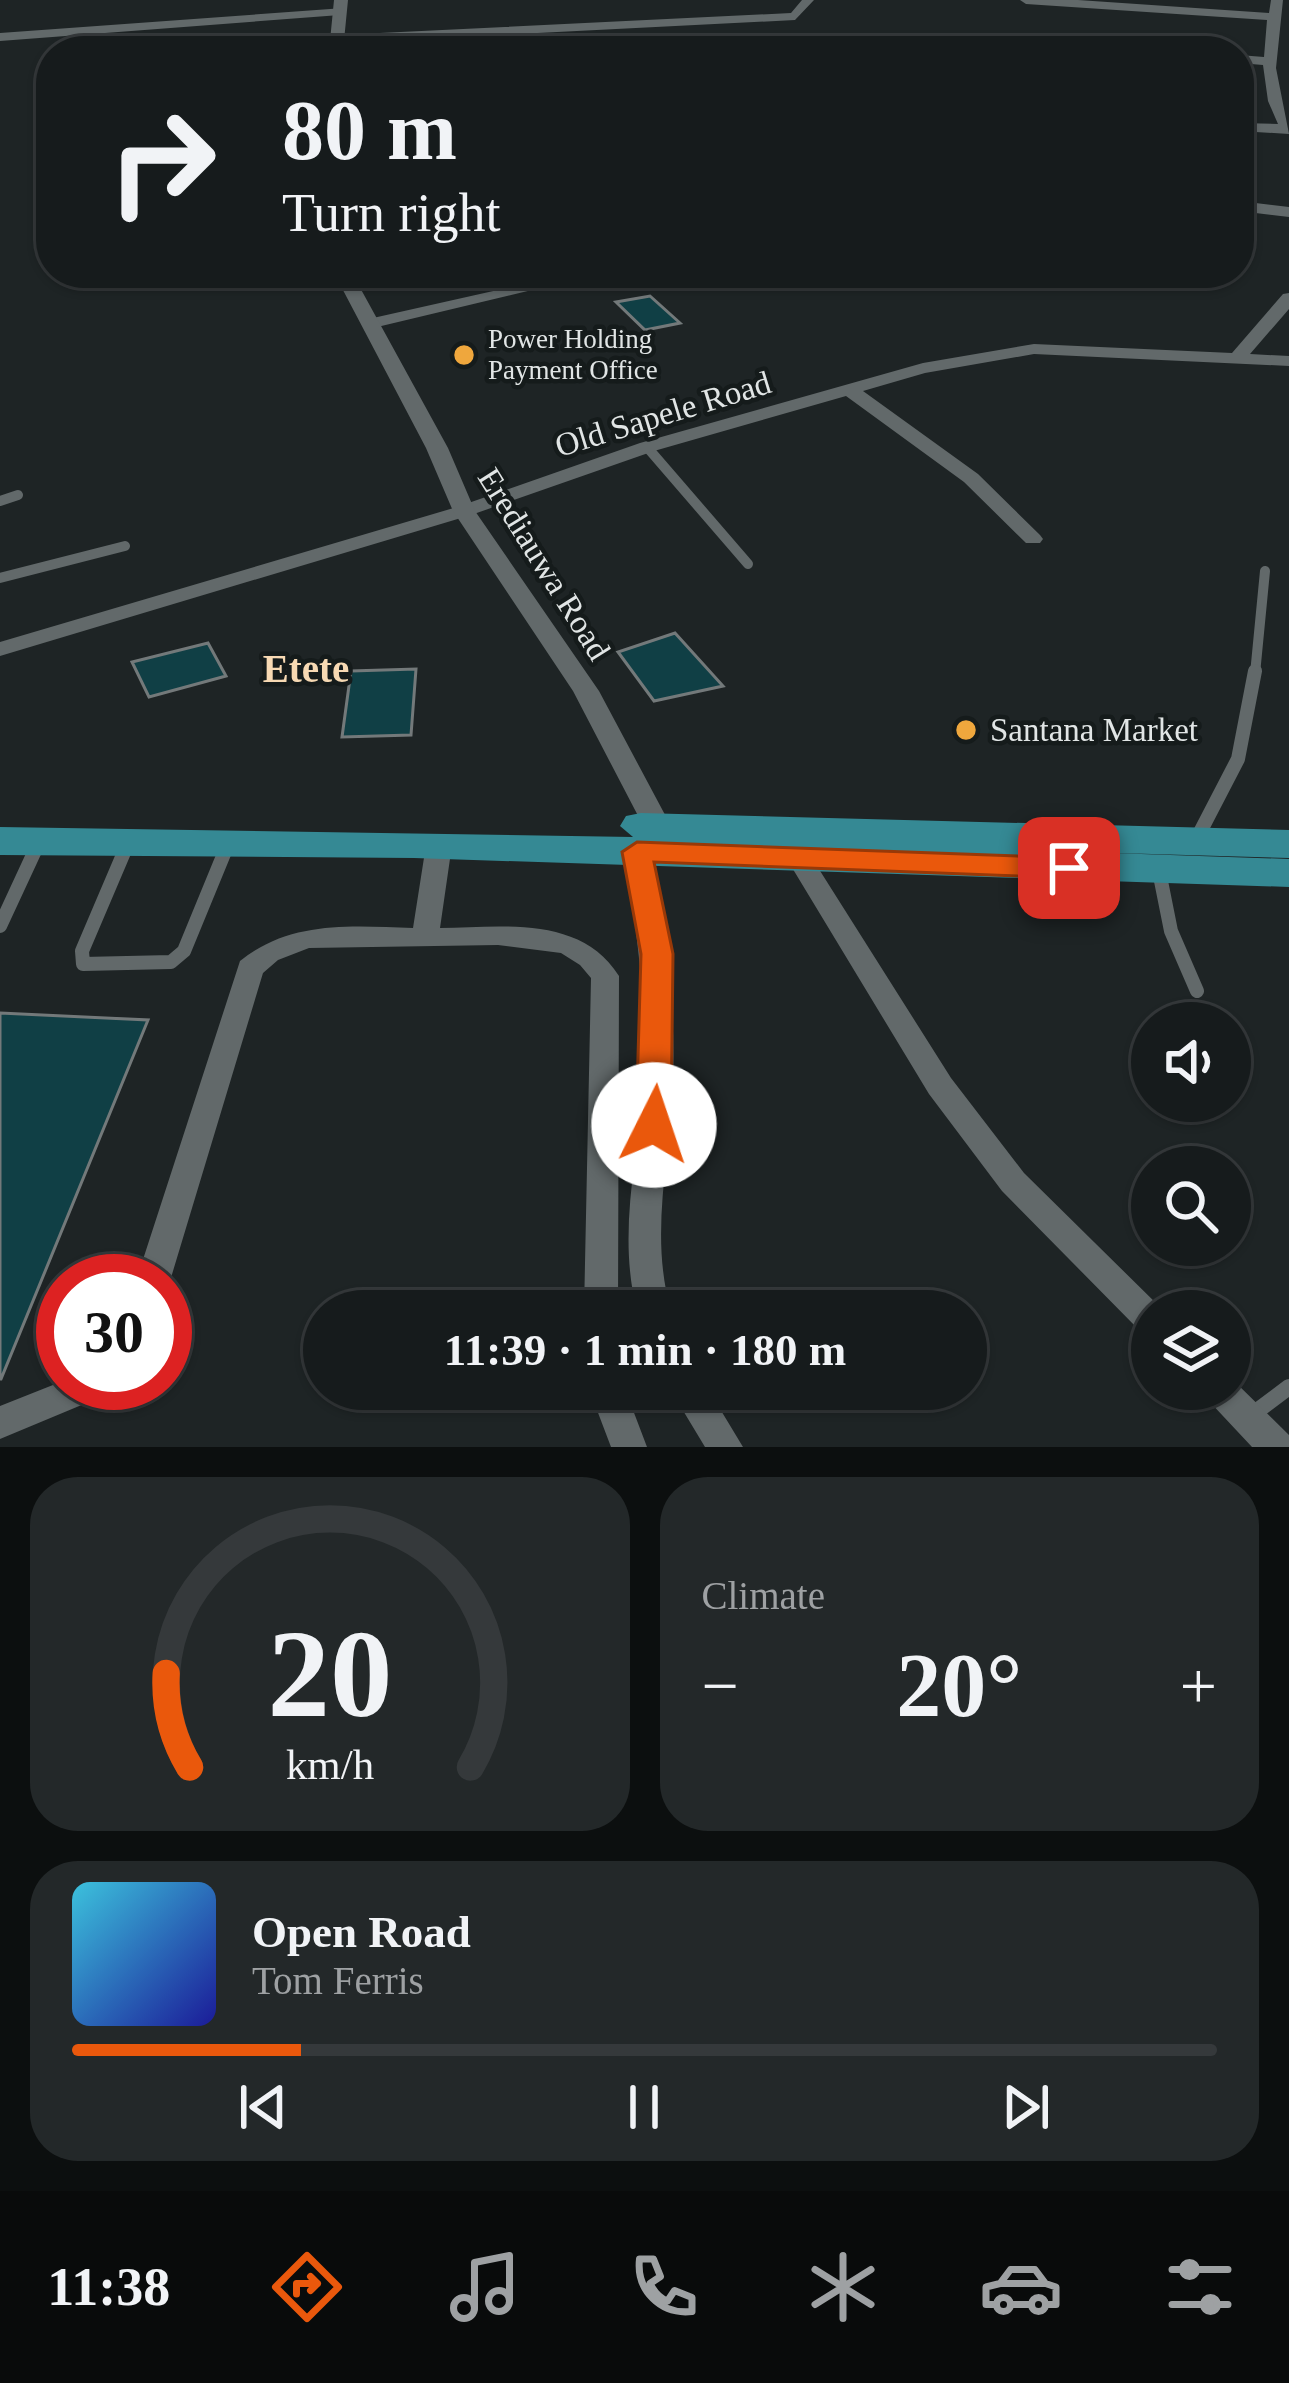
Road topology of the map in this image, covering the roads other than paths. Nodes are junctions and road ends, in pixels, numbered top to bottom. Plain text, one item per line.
1 (808, 0) edge
2 (1026, 0) edge
3 (341, 5) edge
4 (1278, 10) edge
5 (338, 36) edge
6 (479, 36) edge
7 (0, 37) edge
8 (1254, 60) edge
9 (1271, 62) junction
10 (1254, 127) edge
11 (1289, 128) edge
12 (1254, 208) edge
13 (1289, 212) edge
14 (352, 288) edge
15 (528, 288) edge
16 (1288, 302) edge
17 (373, 323) junction
18 (1237, 358) junction
19 (1289, 362) edge
20 (848, 389) junction
21 (647, 447) junction
22 (18, 495) dead end
23 (0, 501) edge
24 (464, 511) junction
25 (1033, 539) dead end
26 (125, 546) dead end
27 (748, 564) dead end
28 (1265, 571) dead end
29 (0, 578) edge
30 (0, 649) edge
31 (0, 822) edge
32 (647, 839) junction
33 (20, 841) edge
34 (129, 842) junction
35 (228, 842) junction
36 (1196, 842) junction
37 (1289, 844) edge
38 (439, 845) junction
39 (801, 861) junction
40 (1158, 870) junction
41 (1289, 873) edge
42 (0, 926) edge
43 (425, 938) junction
44 (1197, 991) dead end
45 (161, 1254) edge
46 (601, 1290) edge
47 (646, 1290) edge
48 (1131, 1299) edge
49 (1289, 1387) edge
50 (36, 1408) edge
51 (615, 1410) edge
52 (701, 1410) edge
53 (1240, 1410) edge
54 (1248, 1418) junction
55 (0, 1423) edge
56 (629, 1447) edge
57 (725, 1447) edge
58 (1276, 1447) edge

1 - 6 street
2 - 4 street
3 - 5 street
3 - 7 street
4 - 9 street
8 - 9 street
9 - 11 street
10 - 11 street
12 - 13 street
14 - 17 street, Erediauwa Road
15 - 17 street
16 - 18 street
17 - 24 street, Erediauwa Road
18 - 19 street, Old Sapele Road
18 - 20 street, Old Sapele Road
20 - 21 street, Old Sapele Road
20 - 25 street
21 - 24 street, Old Sapele Road
21 - 27 lane
22 - 23 lane
24 - 30 street, Old Sapele Road
24 - 32 street, Erediauwa Road
26 - 29 lane
28 - 36 lane
31 - 32 highway
32 - 36 highway
32 - 38 highway
32 - 39 highway
32 - 47 street
33 - 34 highway
33 - 42 lane
34 - 35 highway
34 - 35 lane
35 - 38 highway
36 - 37 highway
38 - 43 street
39 - 40 highway
39 - 48 street
40 - 41 highway
40 - 44 lane
43 - 45 street
43 - 46 street
49 - 54 lane
50 - 55 street
51 - 56 street
52 - 57 street
53 - 54 street
54 - 58 street

